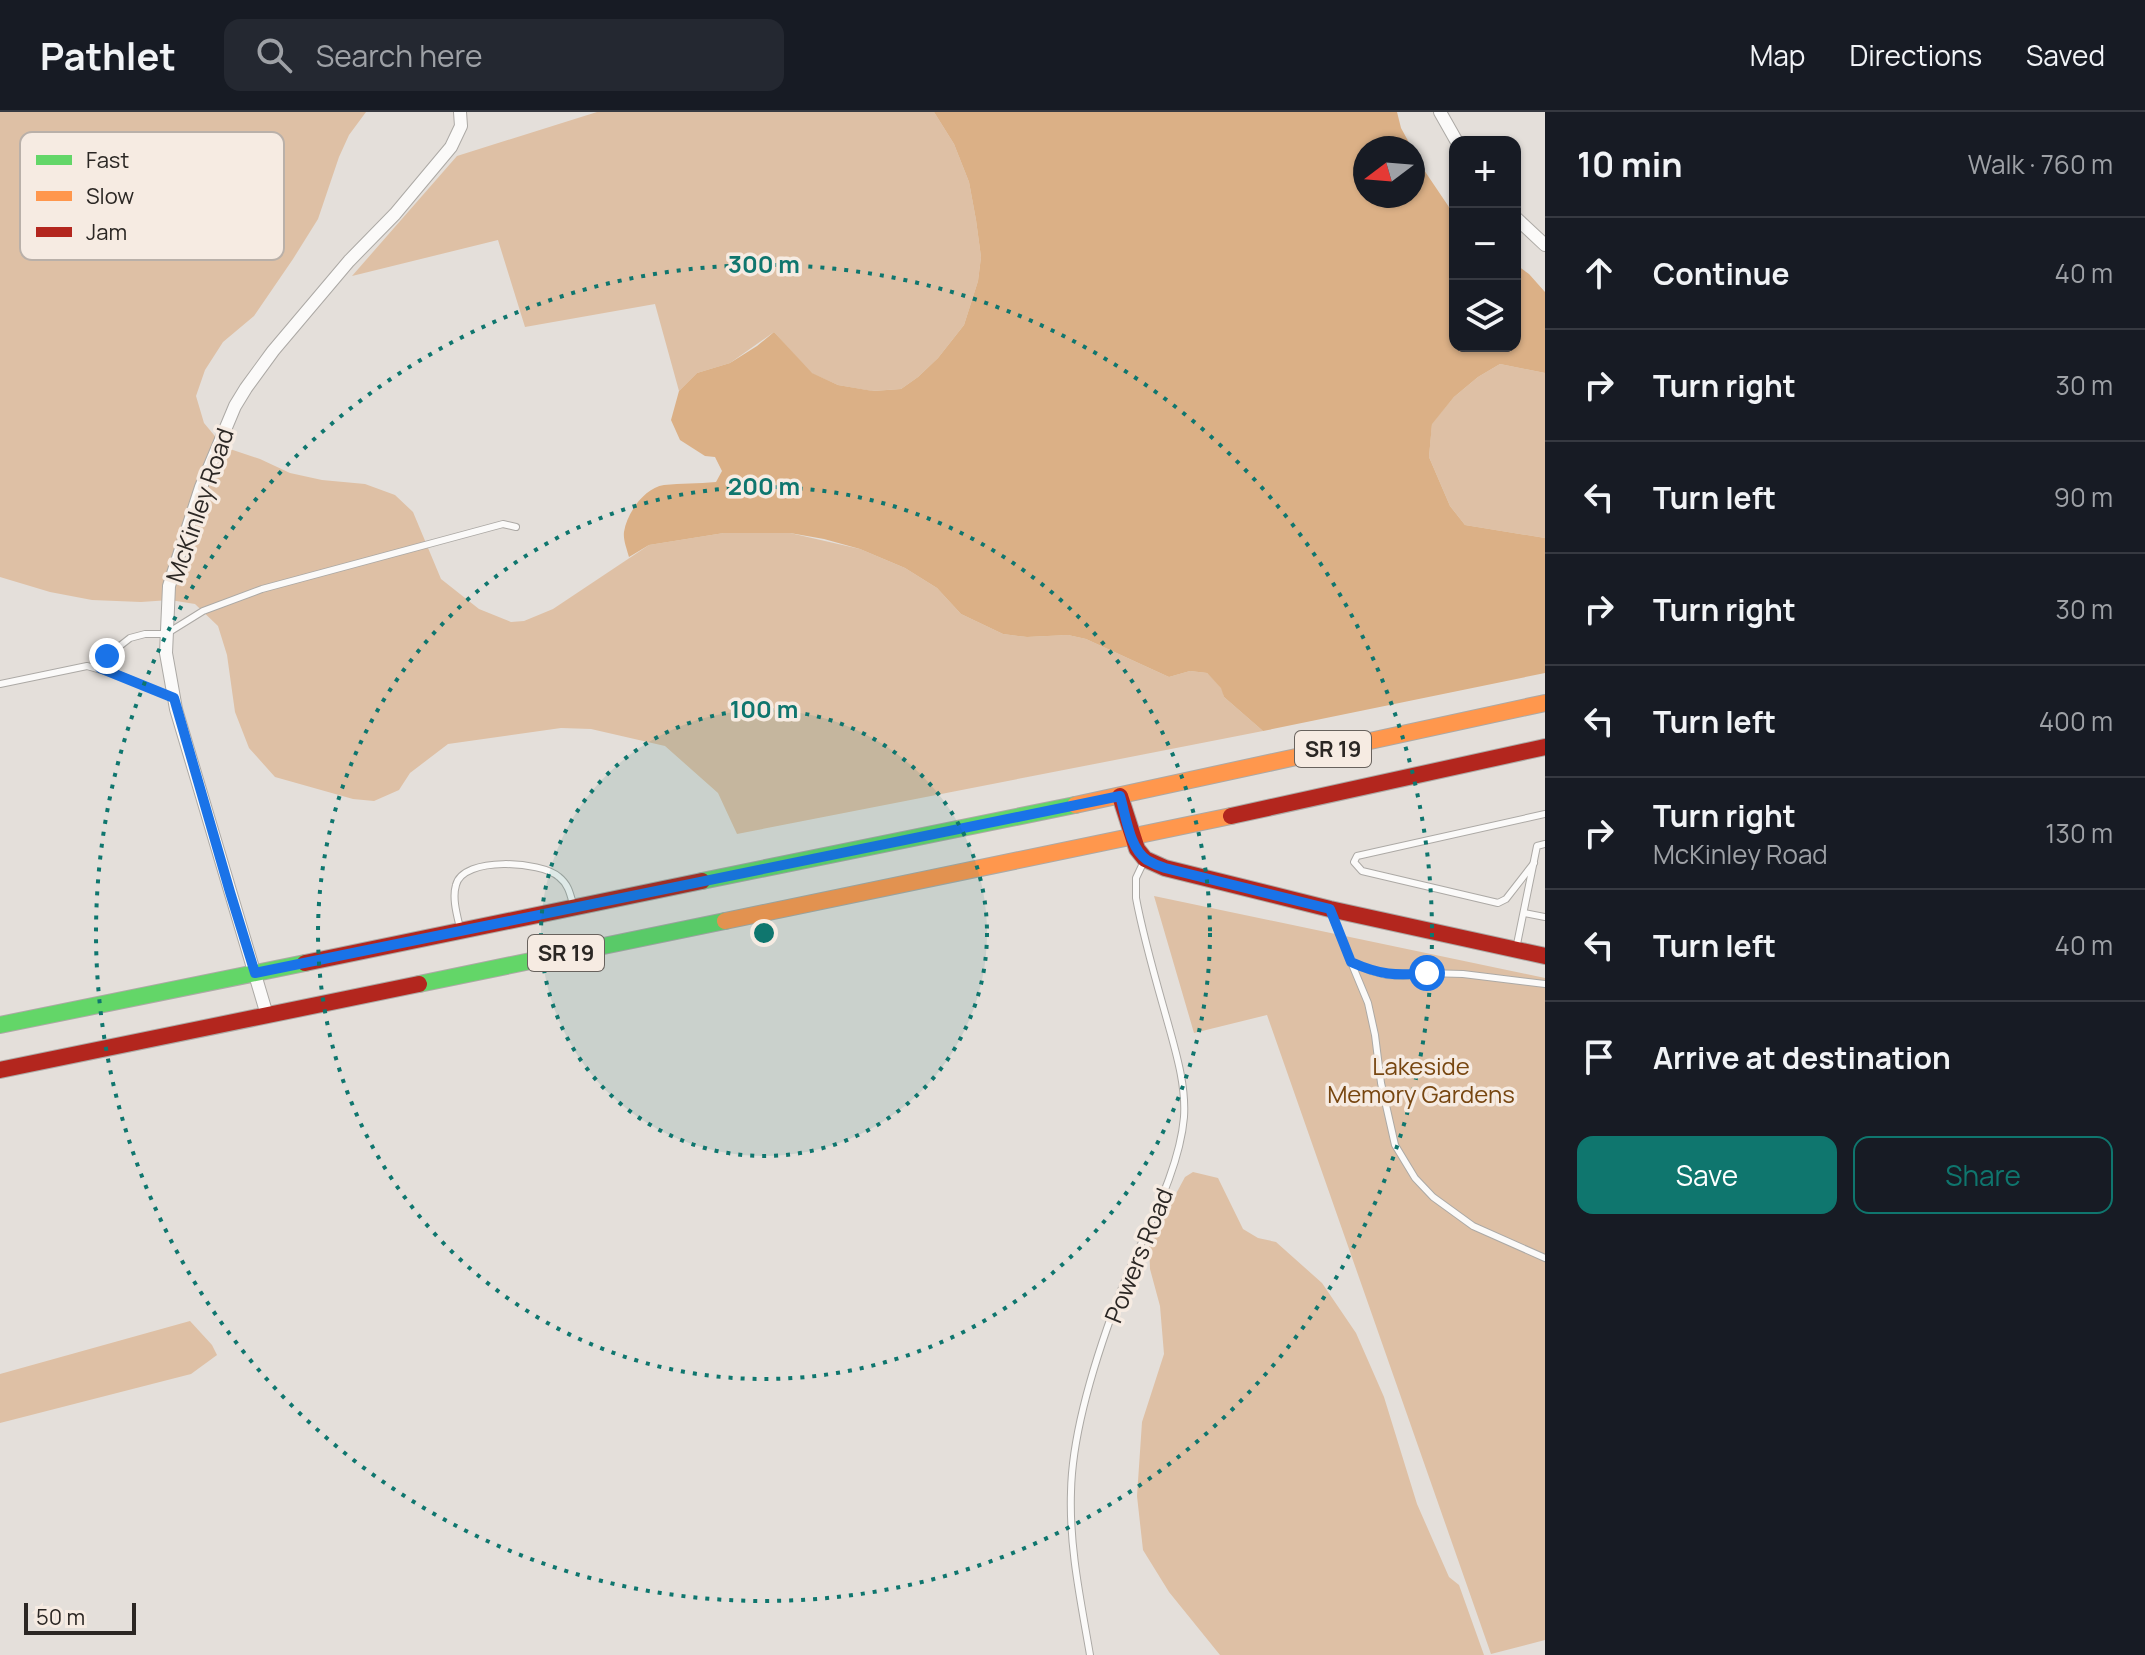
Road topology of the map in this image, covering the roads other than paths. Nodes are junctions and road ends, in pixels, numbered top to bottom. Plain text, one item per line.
1 (460, 112) edge
2 (1440, 112) edge
3 (1454, 136) edge
4 (1521, 223) edge
5 (1545, 245) edge
6 (516, 527) dead end
7 (166, 634) junction
8 (100, 668) junction
9 (0, 684) edge
10 (174, 698) junction
11 (1545, 703) edge
12 (1545, 747) edge
13 (1120, 796) junction
14 (1545, 814) edge
15 (1132, 837) junction
16 (1545, 844) edge
17 (1145, 859) junction
18 (1534, 863) junction
19 (1545, 864) edge
20 (574, 907) junction
21 (1330, 909) junction
22 (1524, 913) junction
23 (1545, 917) edge
24 (460, 931) junction
25 (1516, 949) junction
26 (1545, 956) edge
27 (1351, 962) junction
28 (255, 973) junction
29 (1545, 984) edge
30 (267, 1015) junction
31 (0, 1025) edge
32 (0, 1070) edge
33 (1545, 1258) edge
34 (1090, 1655) edge

1 - 7 street, McKinley Road
2 - 3 street
4 - 5 street
6 - 7 lane
7 - 8 lane
7 - 10 street, McKinley Road
8 - 9 lane
8 - 10 lane
10 - 28 street, McKinley Road
11 - 13 main road, SR 19
12 - 15 main road, SR 19
13 - 15 main road
13 - 20 main road, SR 19
14 - 18 lane
15 - 17 main road
15 - 30 main road, SR 19
16 - 18 lane
17 - 21 main road
17 - 34 lane, Powers Road
18 - 19 lane
18 - 22 lane
20 - 24 main road, SR 19
20 - 24 lane
21 - 25 main road
21 - 27 lane
22 - 23 lane
22 - 25 lane
24 - 28 main road, SR 19
25 - 26 main road
27 - 29 lane
27 - 33 lane
28 - 30 street, McKinley Road
28 - 31 main road, SR 19
30 - 32 main road, SR 19

